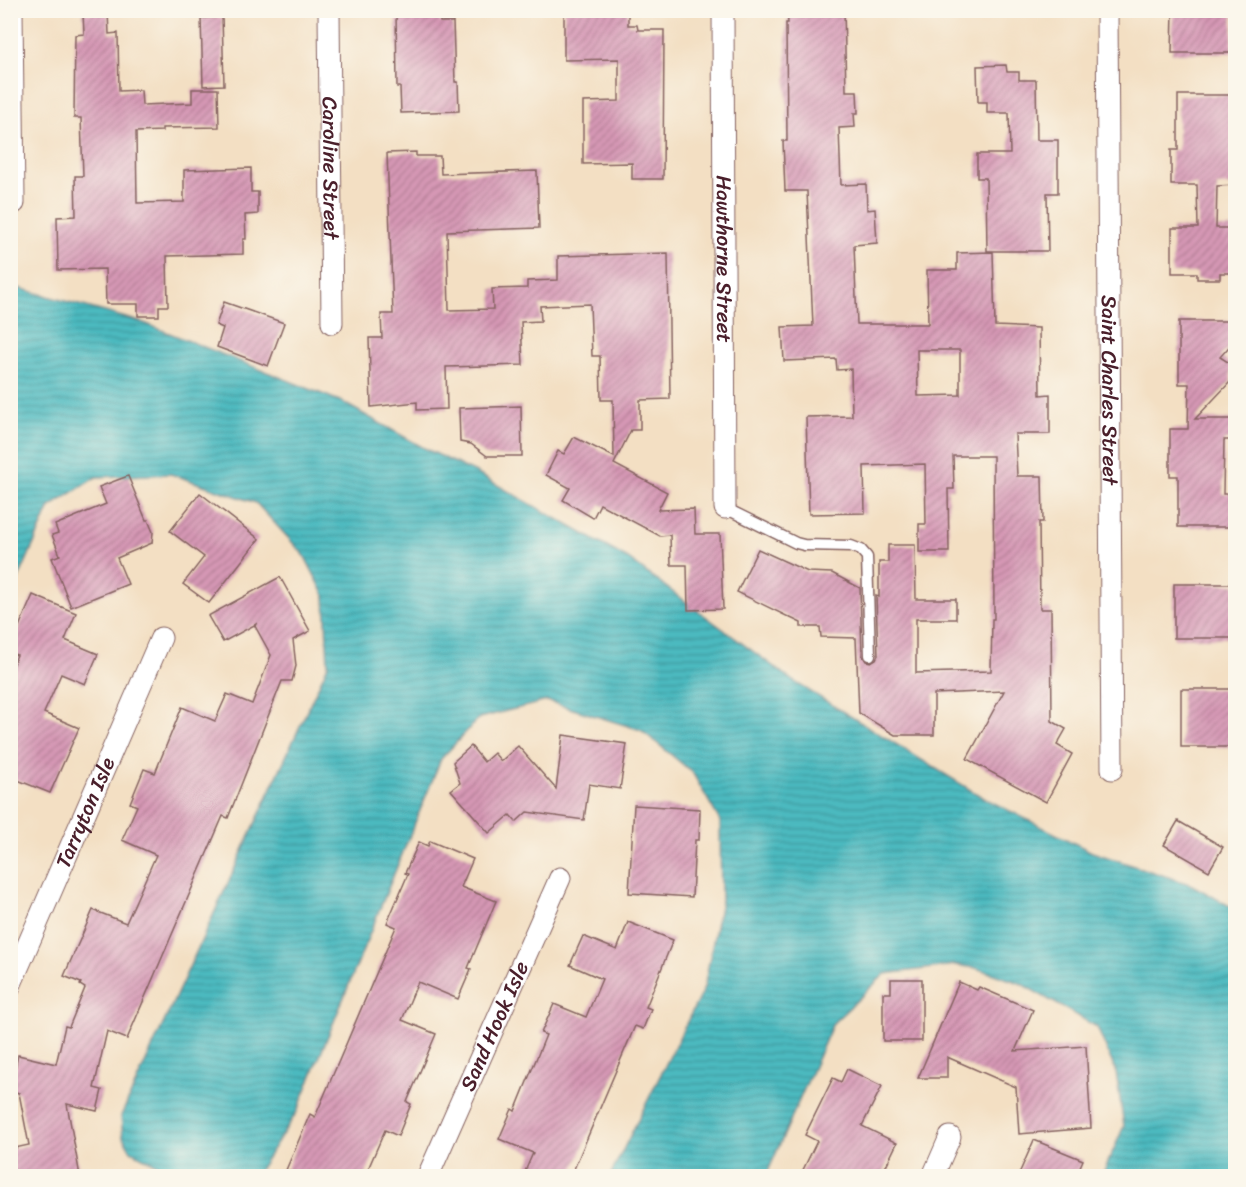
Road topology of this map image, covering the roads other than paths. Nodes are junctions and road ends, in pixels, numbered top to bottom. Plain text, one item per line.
1 (12, 10) edge
2 (329, 10) edge
3 (723, 10) edge
4 (1107, 10) edge
5 (12, 203) edge
6 (332, 323) dead end
7 (725, 508) joint
8 (161, 638) dead end
9 (870, 655) dead end
10 (1112, 769) dead end
11 (560, 878) dead end
12 (10, 986) edge
13 (950, 1137) dead end
14 (428, 1176) edge
15 (933, 1176) edge

1 - 5 street
2 - 6 street, Caroline Street
3 - 7 street, Hawthorne Street
4 - 10 street, Saint Charles Street
7 - 9 lane
8 - 12 street, Tarryton Isle
11 - 14 street, Sand Hook Isle
13 - 15 street

